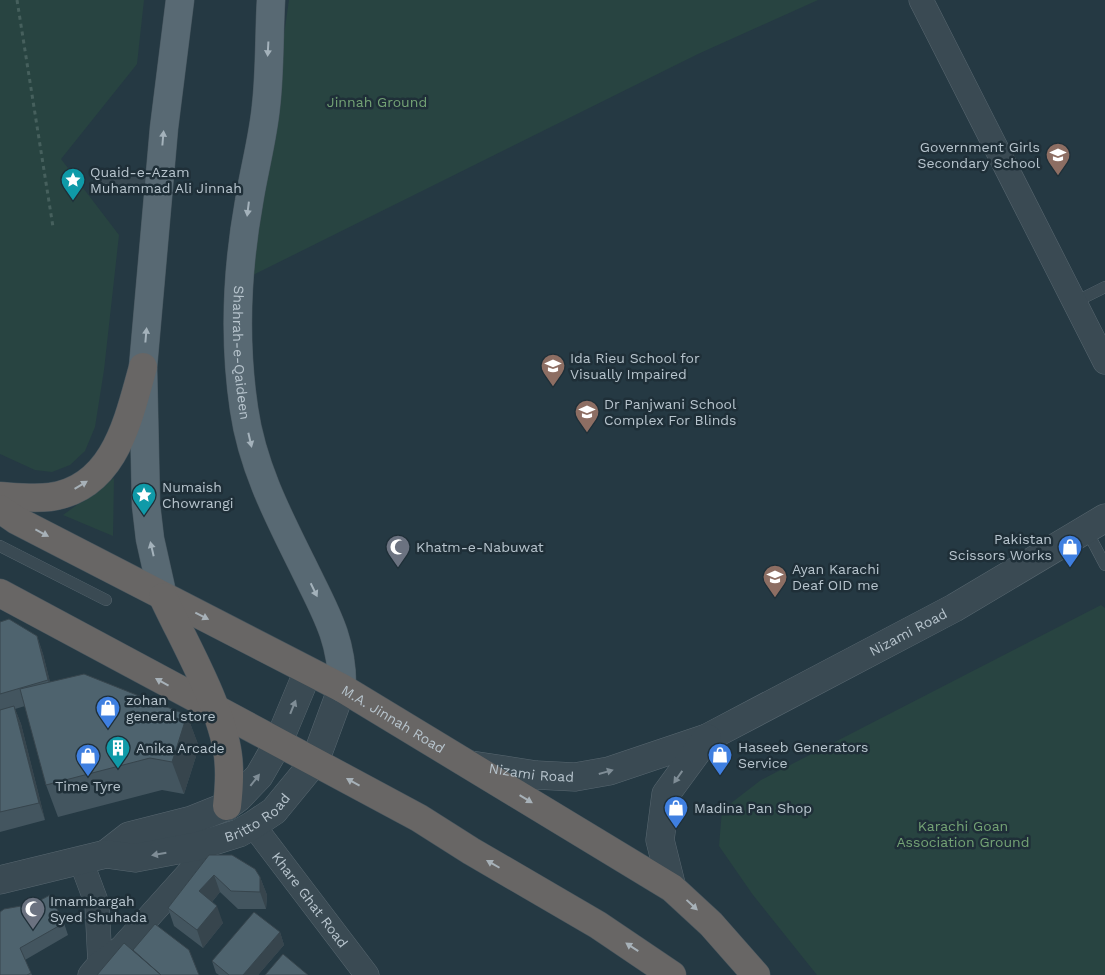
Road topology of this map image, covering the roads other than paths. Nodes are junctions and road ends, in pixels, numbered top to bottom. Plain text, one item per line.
1 (180, 0) edge
2 (271, 0) edge
3 (921, 0) edge
4 (101, 177) dead end
5 (159, 184) junction
6 (1105, 287) edge
7 (1075, 302) junction
8 (1105, 362) edge
9 (143, 367) junction
10 (0, 496) edge
11 (0, 509) edge
12 (1096, 523) edge
13 (0, 546) edge
14 (1105, 565) edge
15 (0, 593) edge
16 (163, 597) junction
17 (106, 600) dead end
18 (308, 671) junction
19 (342, 688) junction
20 (216, 710) junction
21 (707, 738) junction
22 (278, 743) junction
23 (314, 761) junction
24 (471, 765) junction
25 (227, 806) junction
26 (192, 820) junction
27 (253, 826) junction
28 (198, 846) junction
29 (93, 858) junction
30 (0, 880) edge
31 (672, 888) junction
32 (95, 969) edge
33 (367, 975) edge
34 (672, 975) edge
35 (756, 975) edge

5 -> 1 main road
2 -> 19 main road, Shahrah-e-Qaideen
3 - 7 street
4 - 5 lane
9 -> 5 main road
6 - 7 lane
7 - 8 street
10 -> 9 highway
16 -> 9 main road
11 -> 16 highway, M.A. Jinnah Road
12 - 14 lane
12 - 21 street, Nizami Road
13 - 17 lane
20 -> 15 highway
16 -> 18 highway, M.A. Jinnah Road
16 - 20 highway
18 - 19 highway, M.A. Jinnah Road
22 -> 18 street, Britto Road
19 - 23 street, Britto Road
19 - 24 highway, M.A. Jinnah Road
20 - 22 highway
20 - 25 highway
24 -> 21 street, Nizami Road
21 -> 31 street, Nizami Road
22 - 23 highway
25 -> 22 street, Britto Road
23 - 27 street, Britto Road
34 -> 23 highway
24 -> 31 highway, M.A. Jinnah Road
25 - 26 street, Britto Road
26 - 28 street
26 - 29 street, Britto Road
27 - 28 street, Britto Road
27 - 33 street, Khare Ghat Road
28 -> 29 street, Britto Road
28 - 32 street
29 - 30 street, Britto Road
29 - 32 street
31 -> 35 highway, M.A. Jinnah Road

